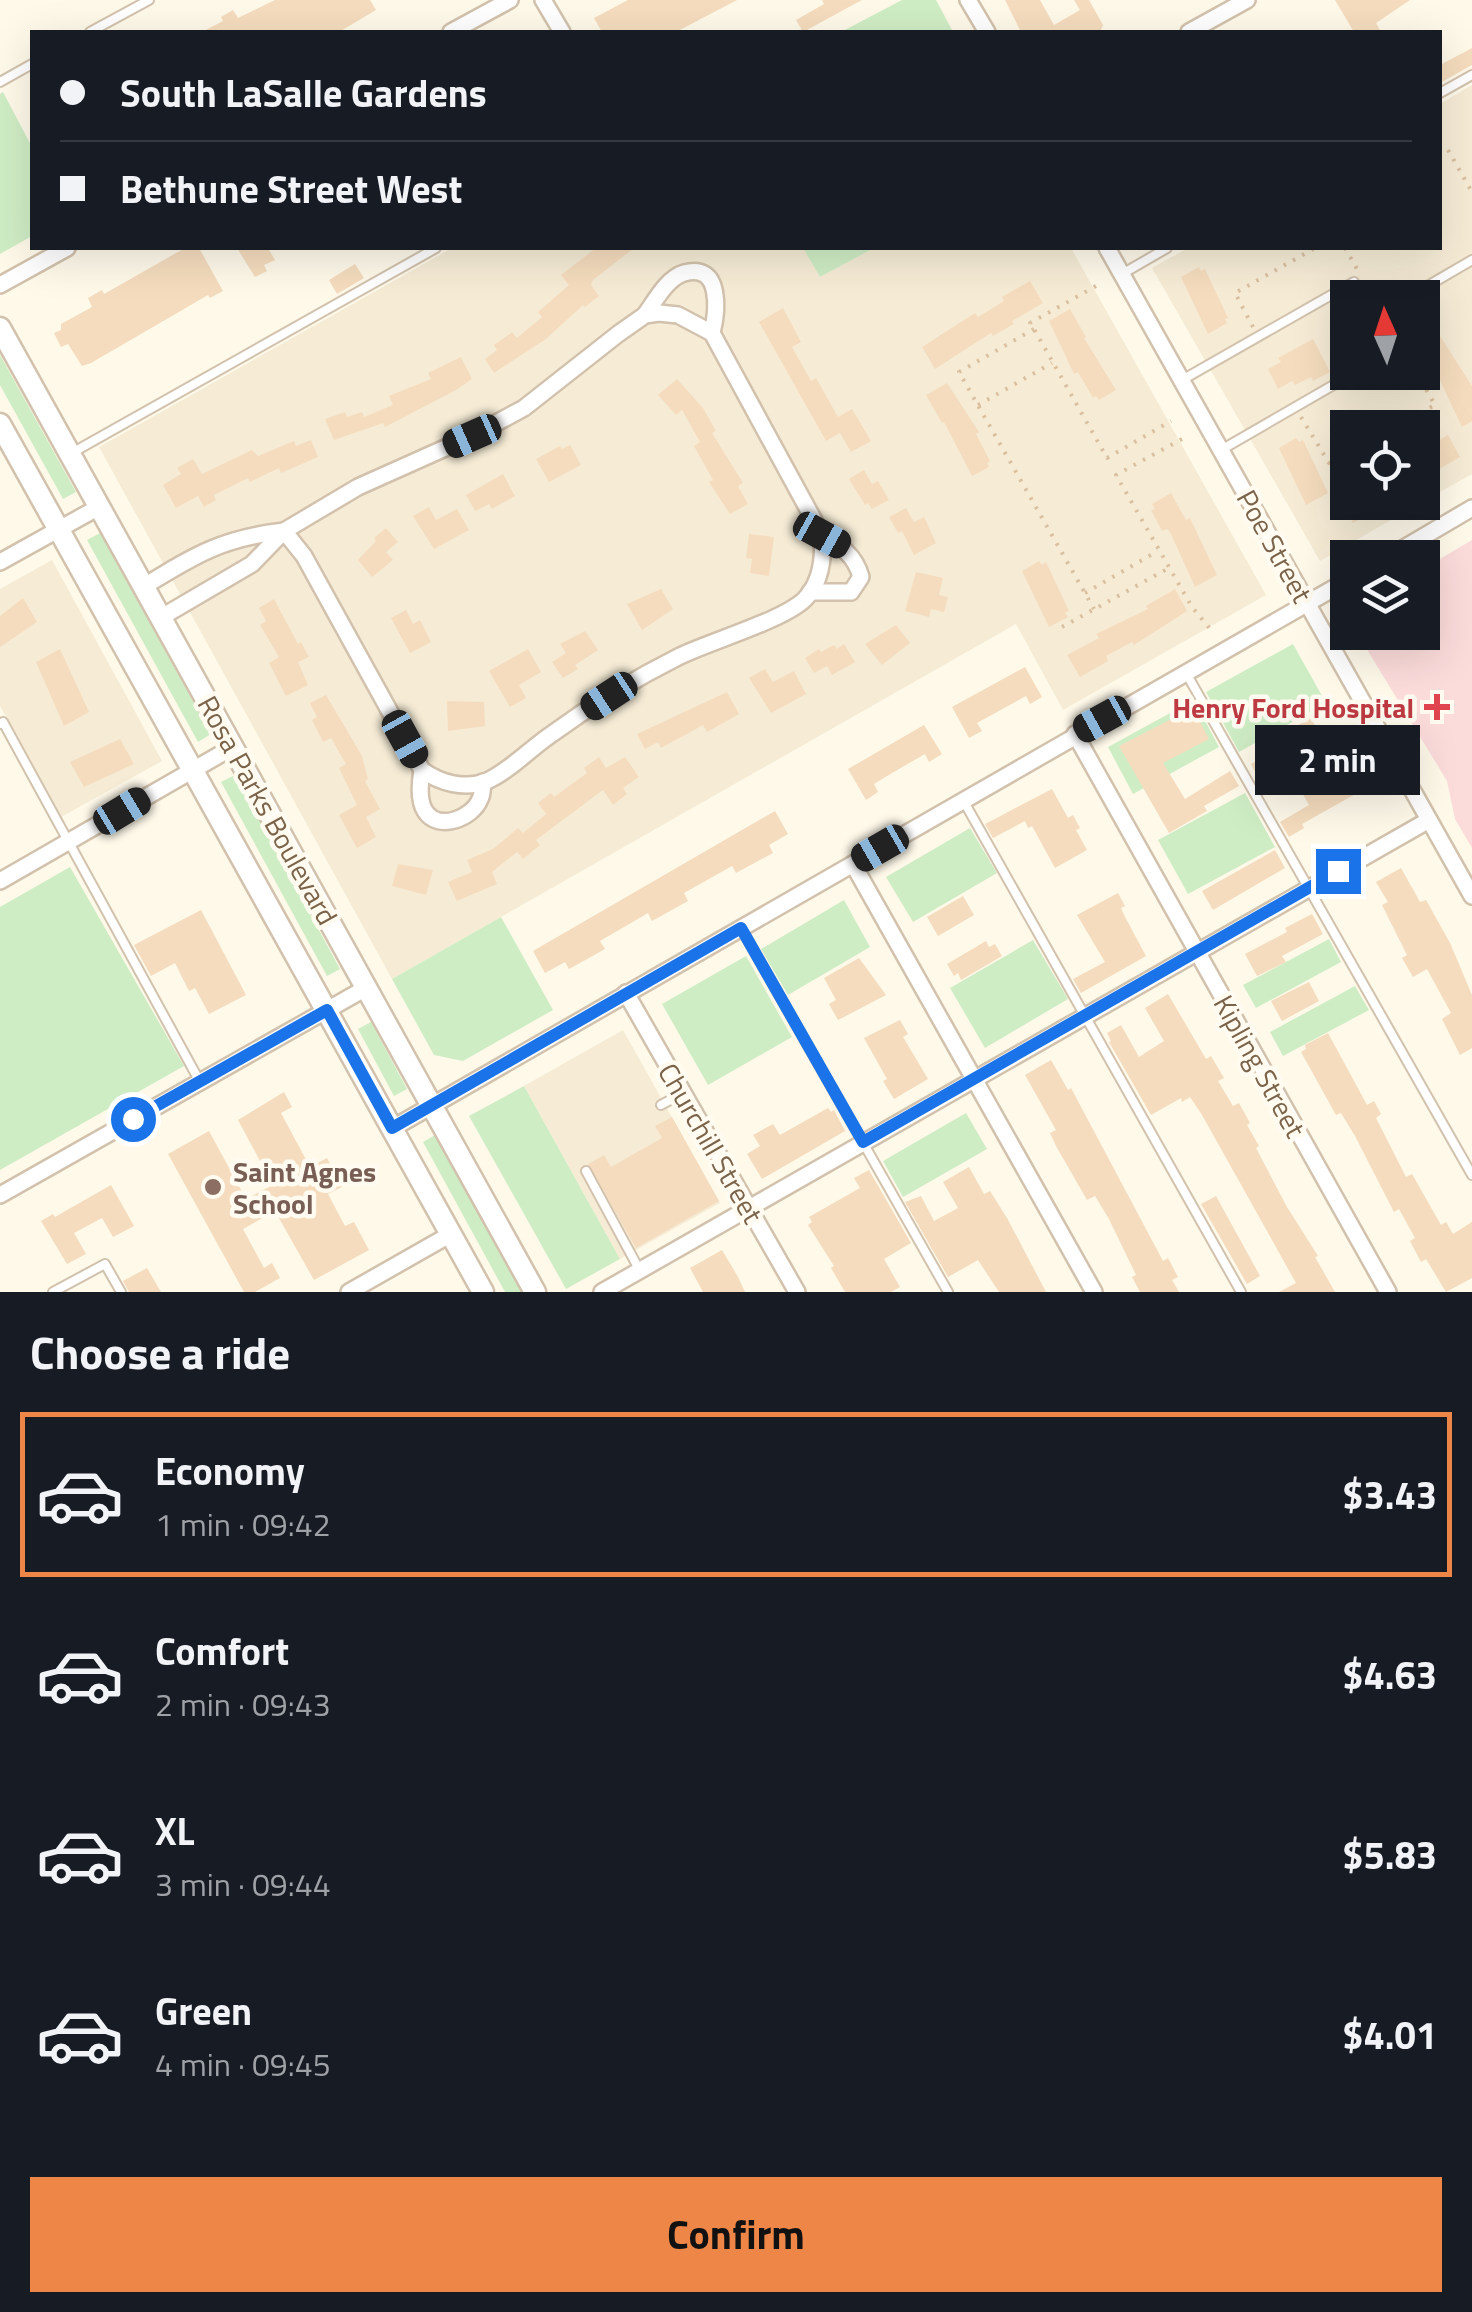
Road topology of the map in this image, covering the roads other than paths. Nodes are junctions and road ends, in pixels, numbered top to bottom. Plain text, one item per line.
1 (149, 0) edge
2 (510, 0) edge
3 (544, 0) edge
4 (968, 0) edge
5 (1247, 0) edge
6 (94, 30) edge
7 (456, 30) edge
8 (561, 30) edge
9 (985, 30) edge
10 (1193, 30) edge
11 (30, 65) edge
12 (1472, 75) edge
13 (0, 82) edge
14 (1442, 92) edge
15 (62, 250) edge
16 (432, 250) edge
17 (1108, 250) edge
18 (1164, 250) edge
19 (1472, 260) edge
20 (1122, 274) junction
21 (1438, 280) edge
22 (0, 285) edge
23 (1330, 296) edge
24 (645, 315) junction
25 (0, 328) edge
26 (712, 334) junction
27 (1182, 380) junction
28 (1330, 387) edge
29 (0, 424) edge
30 (1222, 450) junction
31 (70, 454) junction
32 (100, 507) junction
33 (1472, 508) edge
34 (59, 528) junction
35 (284, 531) junction
36 (822, 535) junction
37 (1418, 540) edge
38 (0, 562) edge
39 (143, 587) junction
40 (1330, 591) edge
41 (810, 592) junction
42 (1308, 604) junction
43 (160, 618) junction
44 (1186, 673) junction
45 (0, 724) edge
46 (1074, 734) junction
47 (233, 747) junction
48 (193, 769) junction
49 (422, 770) junction
50 (483, 782) junction
51 (963, 800) junction
52 (1429, 820) junction
53 (67, 844) junction
54 (853, 864) junction
55 (0, 881) edge
56 (1308, 888) junction
57 (1472, 896) edge
58 (741, 928) junction
59 (1196, 952) junction
60 (366, 988) junction
61 (626, 994) junction
62 (327, 1010) junction
63 (1085, 1015) junction
64 (974, 1080) junction
65 (200, 1082) junction
66 (683, 1093) junction
67 (660, 1105) dead end
68 (432, 1106) junction
69 (392, 1128) junction
70 (863, 1142) junction
71 (586, 1171) dead end
72 (1472, 1175) edge
73 (0, 1195) edge
74 (748, 1208) junction
75 (452, 1234) junction
76 (640, 1271) junction
77 (623, 1287) edge
78 (53, 1292) edge
79 (121, 1292) edge
80 (350, 1292) edge
81 (484, 1292) edge
82 (535, 1292) edge
83 (602, 1292) edge
84 (796, 1292) edge
85 (948, 1292) edge
86 (1094, 1292) edge
87 (1242, 1292) edge
88 (1388, 1292) edge

1 - 6 lane
2 - 7 street
3 - 8 street
4 - 9 street
5 - 10 street
11 - 13 lane
12 - 14 lane
15 - 22 street
16 - 31 lane
17 - 20 street, Poe Street
18 - 20 lane
19 - 21 lane
20 - 27 street, Poe Street
23 - 27 lane
24 - 26 street
24 - 26 street
24 - 35 street
25 - 31 street, Rosa Parks Boulevard
26 - 36 street
27 - 30 street, Poe Street
28 - 30 lane
29 - 34 street, Rosa Parks Boulevard
30 - 42 street, Poe Street
31 - 32 street, Rosa Parks Boulevard
32 - 34 street
32 - 39 street, Rosa Parks Boulevard
33 - 37 street
34 - 38 street
34 - 48 street, Rosa Parks Boulevard
35 - 39 street
35 - 43 street
35 - 49 street
36 - 41 street
36 - 41 street
39 - 43 street, Rosa Parks Boulevard
40 - 42 street
41 - 50 street
42 - 44 street
42 - 52 street, Poe Street
43 - 47 street, Rosa Parks Boulevard
44 - 46 street
44 - 56 lane
45 - 53 lane
46 - 51 street
46 - 59 street, Kipling Street
47 - 48 street
47 - 60 street, Rosa Parks Boulevard
48 - 53 street
48 - 62 street, Rosa Parks Boulevard
49 - 50 street
49 - 50 street
51 - 54 street
51 - 63 lane
52 - 56 street
52 - 57 street, Poe Street
53 - 55 street
53 - 65 lane
54 - 58 street
54 - 64 street
56 - 59 street
56 - 72 lane
58 - 61 street
58 - 70 lane
59 - 63 street
59 - 88 street, Kipling Street
60 - 62 street
60 - 68 street, Rosa Parks Boulevard
61 - 66 street, Churchill Street
61 - 68 street
62 - 65 street
62 - 69 street, Rosa Parks Boulevard
63 - 64 street
63 - 87 lane
64 - 70 street
64 - 86 street
65 - 73 street
66 - 67 lane
66 - 74 street, Churchill Street
68 - 69 street
68 - 82 street, Rosa Parks Boulevard
69 - 75 street, Rosa Parks Boulevard
70 - 74 street
70 - 85 lane
71 - 76 lane
74 - 76 street
74 - 84 street, Churchill Street
75 - 80 street
75 - 81 street, Rosa Parks Boulevard
76 - 77 street
77 - 83 street
78 - 79 lane

